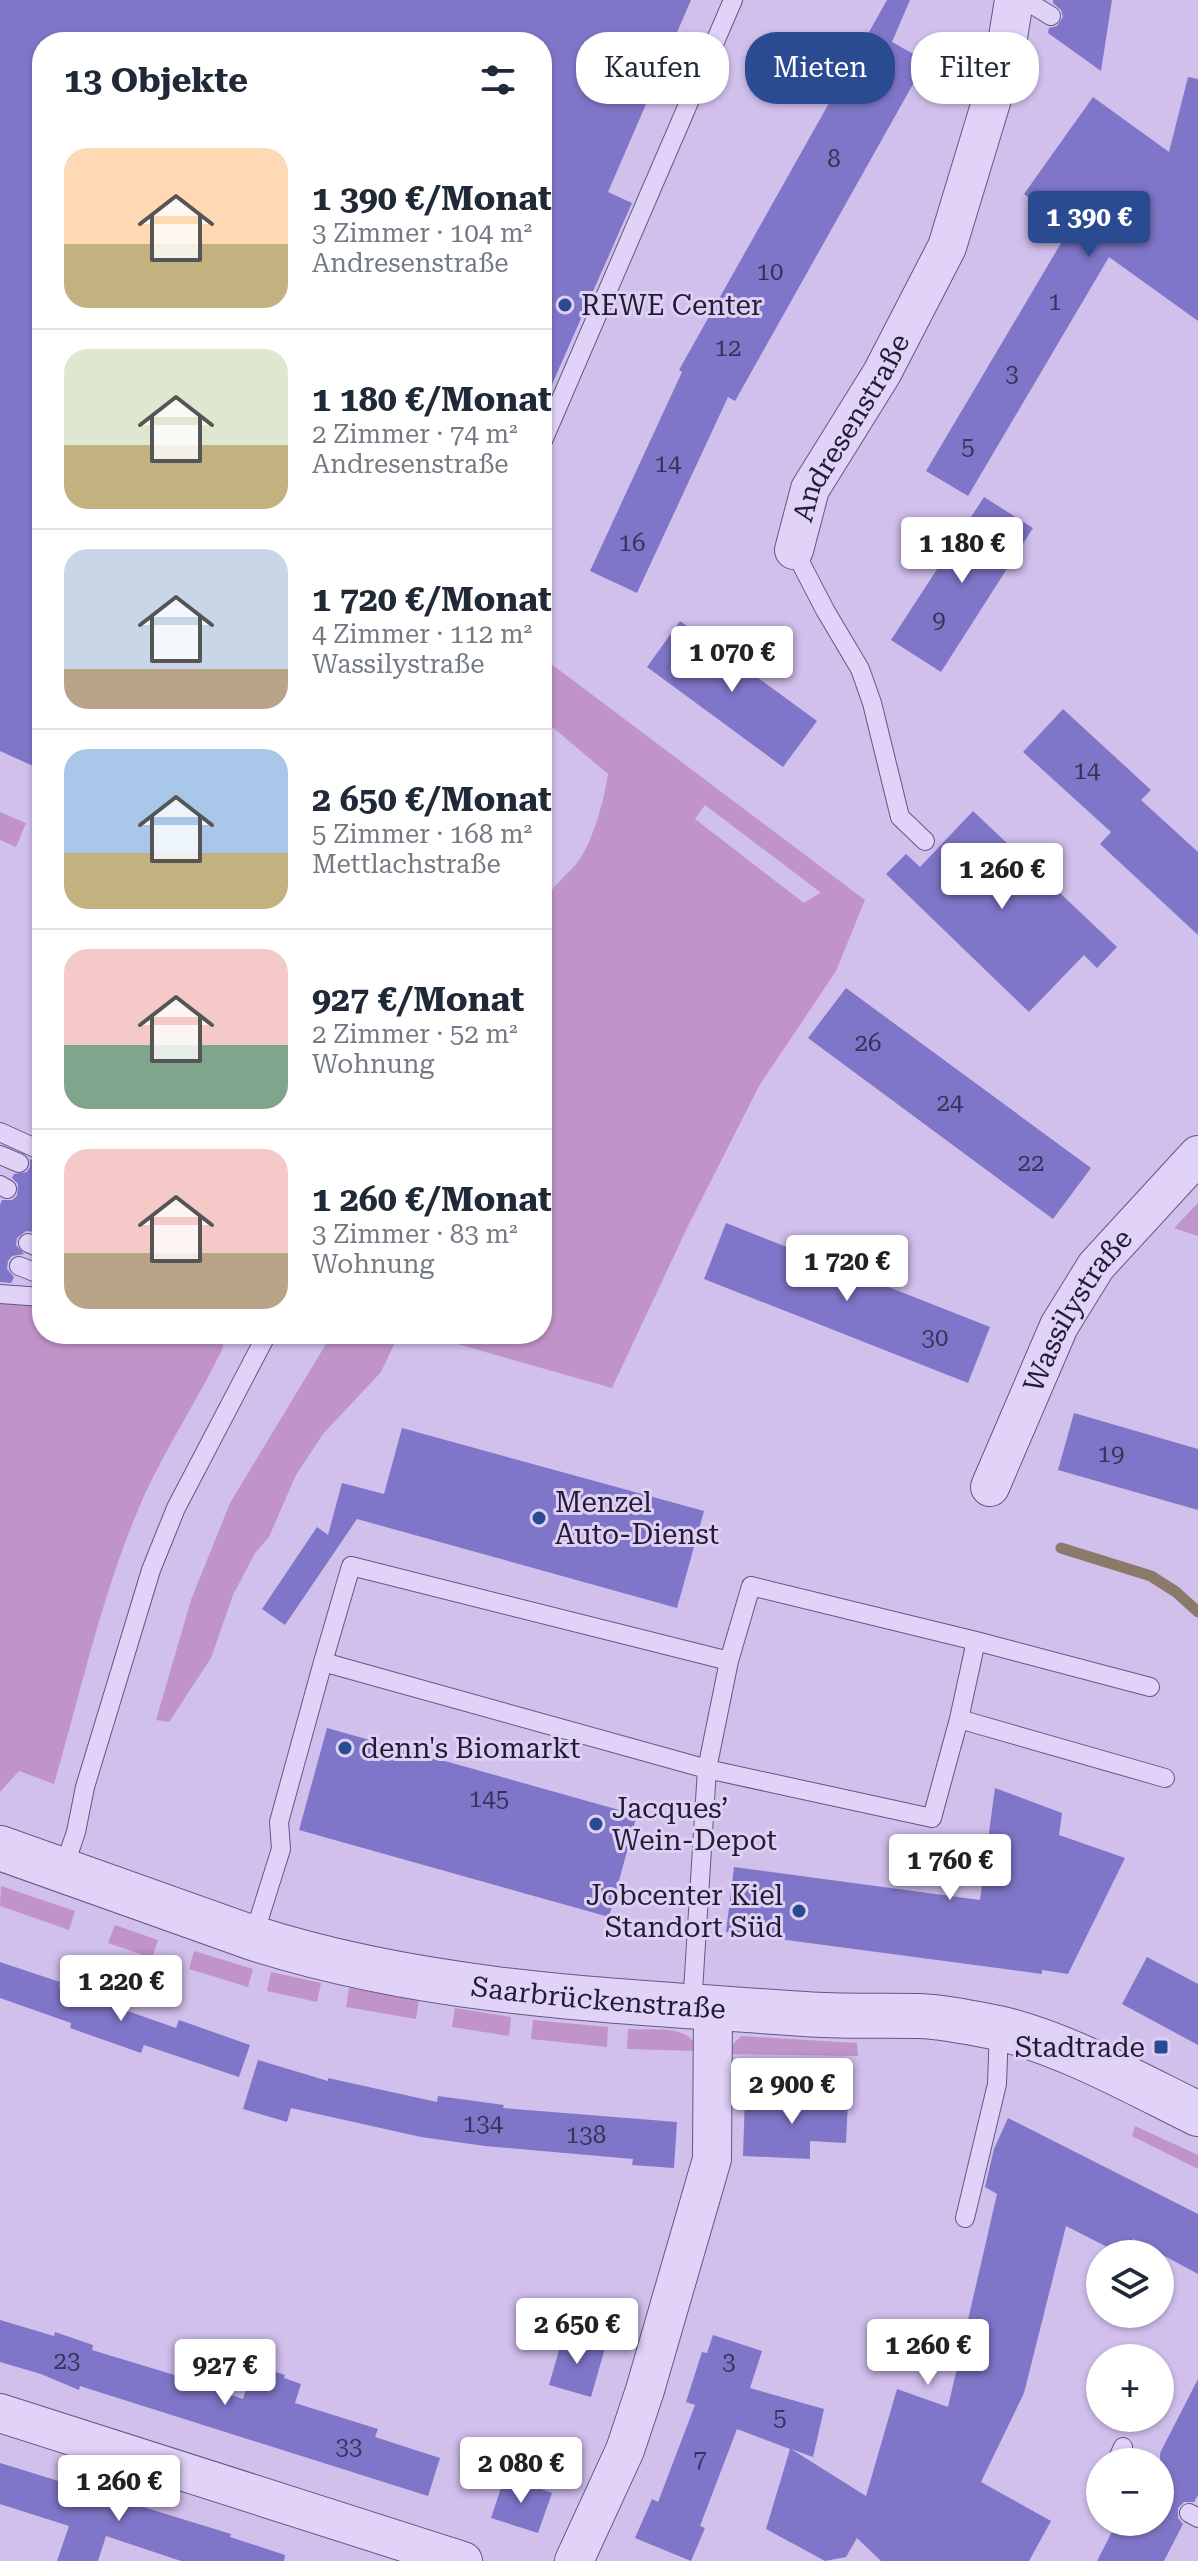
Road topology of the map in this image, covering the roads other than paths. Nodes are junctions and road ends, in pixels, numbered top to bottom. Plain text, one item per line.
1 (733, 0) edge
2 (1014, 0) edge
3 (1025, 0) edge
4 (1051, 16) dead end
5 (552, 420) edge
6 (794, 550) joint
7 (925, 841) dead end
8 (0, 1132) edge
9 (32, 1146) edge
10 (0, 1155) edge
11 (1198, 1155) edge
12 (19, 1163) dead end
13 (19, 1266) dead end
14 (32, 1271) edge
15 (0, 1294) edge
16 (32, 1296) edge
17 (262, 1344) edge
18 (990, 1487) dead end
19 (976, 1641) junction
20 (729, 1661) junction
21 (323, 1662) junction
22 (1150, 1687) dead end
23 (959, 1719) junction
24 (707, 1769) junction
25 (1165, 1778) dead end
26 (0, 1848) edge
27 (63, 1870) junction
28 (253, 1938) junction
29 (702, 2007) junction
30 (999, 2029) junction
31 (1198, 2114) edge
32 (965, 2218) dead end
33 (0, 2413) edge
34 (463, 2561) edge
35 (574, 2561) edge

1 - 5 lane
2 - 6 street, Andresenstraße
3 - 4 lane
6 - 7 lane, Andresenstraße
8 - 9 lane
10 - 12 lane
11 - 18 street, Wassilystraße
13 - 14 lane
15 - 16 lane
17 - 27 lane
19 - 20 lane
19 - 22 lane
19 - 23 lane
20 - 21 lane
20 - 24 lane
21 - 24 lane
21 - 28 lane
23 - 24 lane
23 - 25 lane
24 - 29 lane
26 - 27 street, Saarbrückenstraße
27 - 28 street, Saarbrückenstraße
28 - 29 street, Saarbrückenstraße
29 - 30 street, Saarbrückenstraße
29 - 35 street
30 - 31 street, Saarbrückenstraße
30 - 32 lane
33 - 34 street

